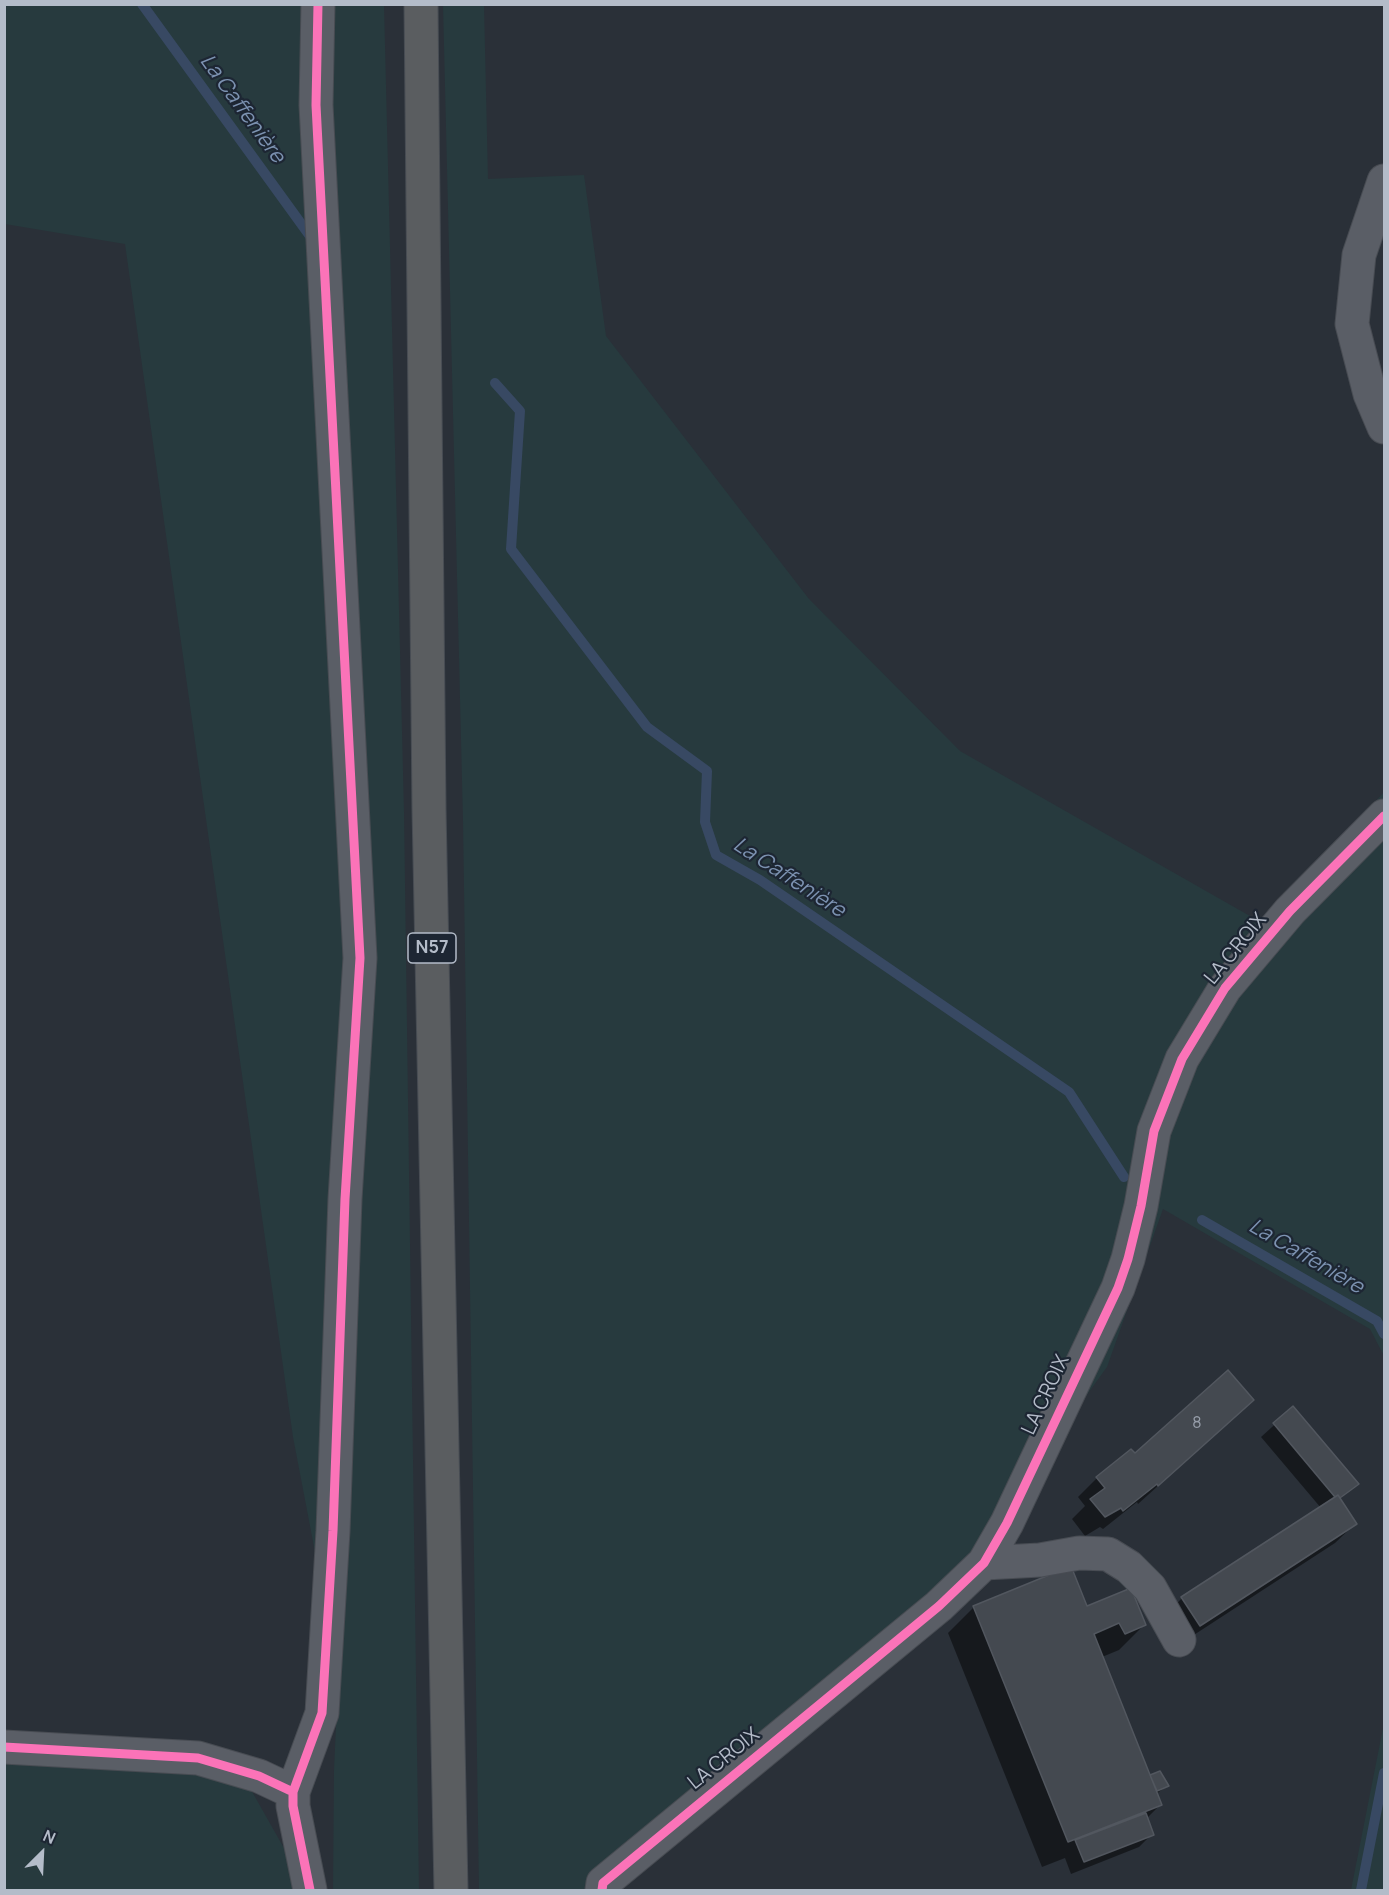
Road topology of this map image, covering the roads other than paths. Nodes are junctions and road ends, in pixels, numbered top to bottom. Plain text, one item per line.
1 (318, 4) edge
2 (421, 4) edge
3 (1384, 181) edge
4 (1384, 427) edge
5 (1384, 816) edge
6 (984, 1563) junction
7 (1179, 1640) dead end
8 (4, 1747) edge
9 (293, 1792) junction
10 (310, 1890) edge
11 (451, 1890) edge
12 (602, 1890) edge

1 - 9 street
2 - 11 highway, N57
3 - 4 street
5 - 6 street, LA CROIX
6 - 7 street
6 - 12 street, LA CROIX
8 - 9 street
9 - 10 street

